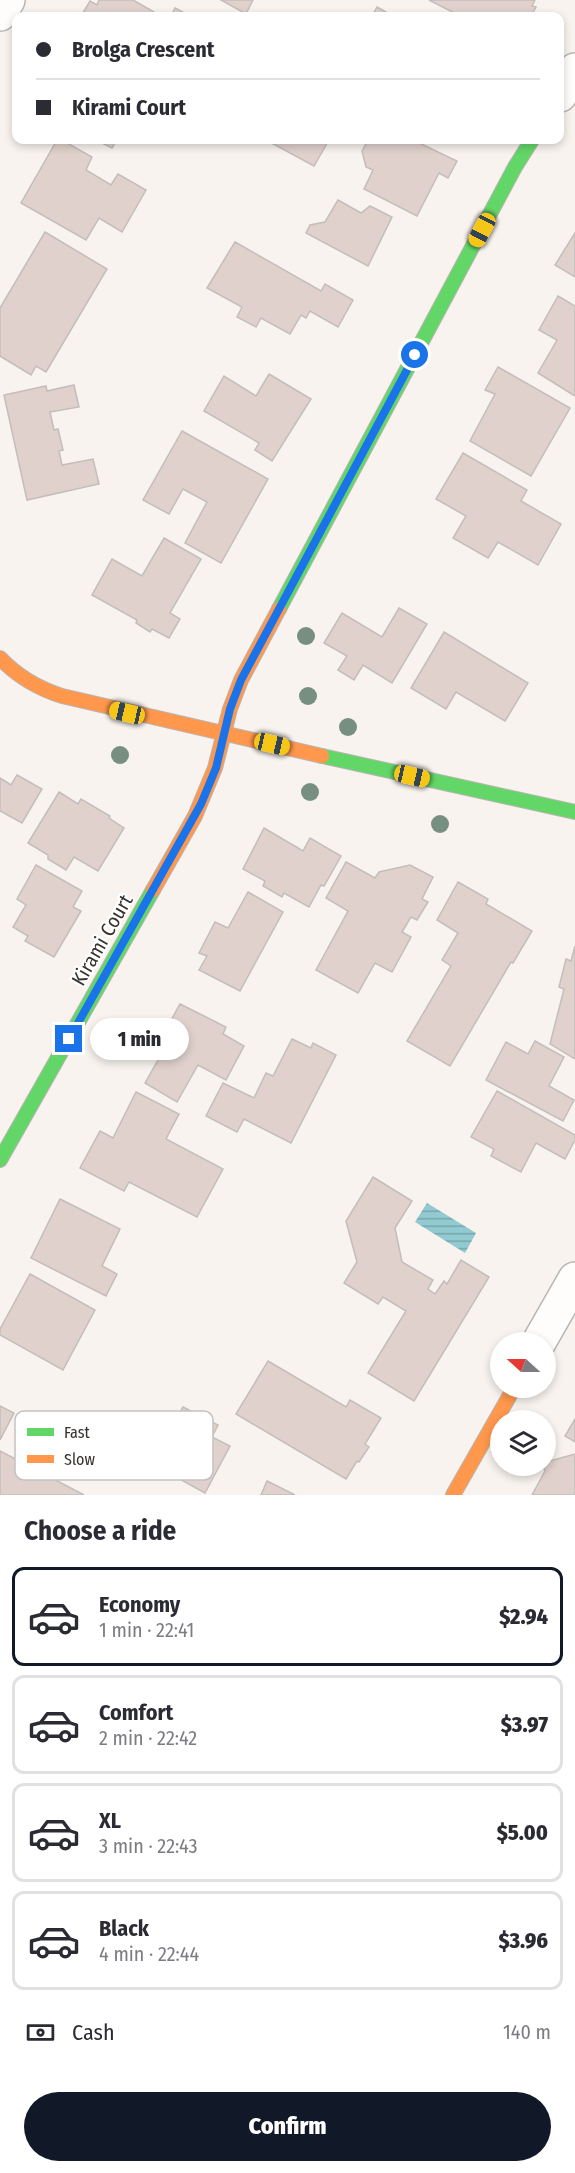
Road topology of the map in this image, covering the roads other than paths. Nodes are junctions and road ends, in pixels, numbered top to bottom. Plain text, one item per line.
1 (8, 0) edge
2 (0, 14) edge
3 (575, 70) edge
4 (564, 88) edge
5 (529, 144) edge
6 (0, 658) edge
7 (225, 733) junction
8 (575, 813) edge
9 (0, 1160) edge
10 (575, 1279) edge
11 (545, 1332) edge
12 (508, 1398) edge
13 (453, 1495) edge

1 - 2 street
3 - 4 street
5 - 7 street, Kirami Court
6 - 7 street
7 - 8 street
7 - 9 street, Kirami Court
10 - 11 street
12 - 13 street

